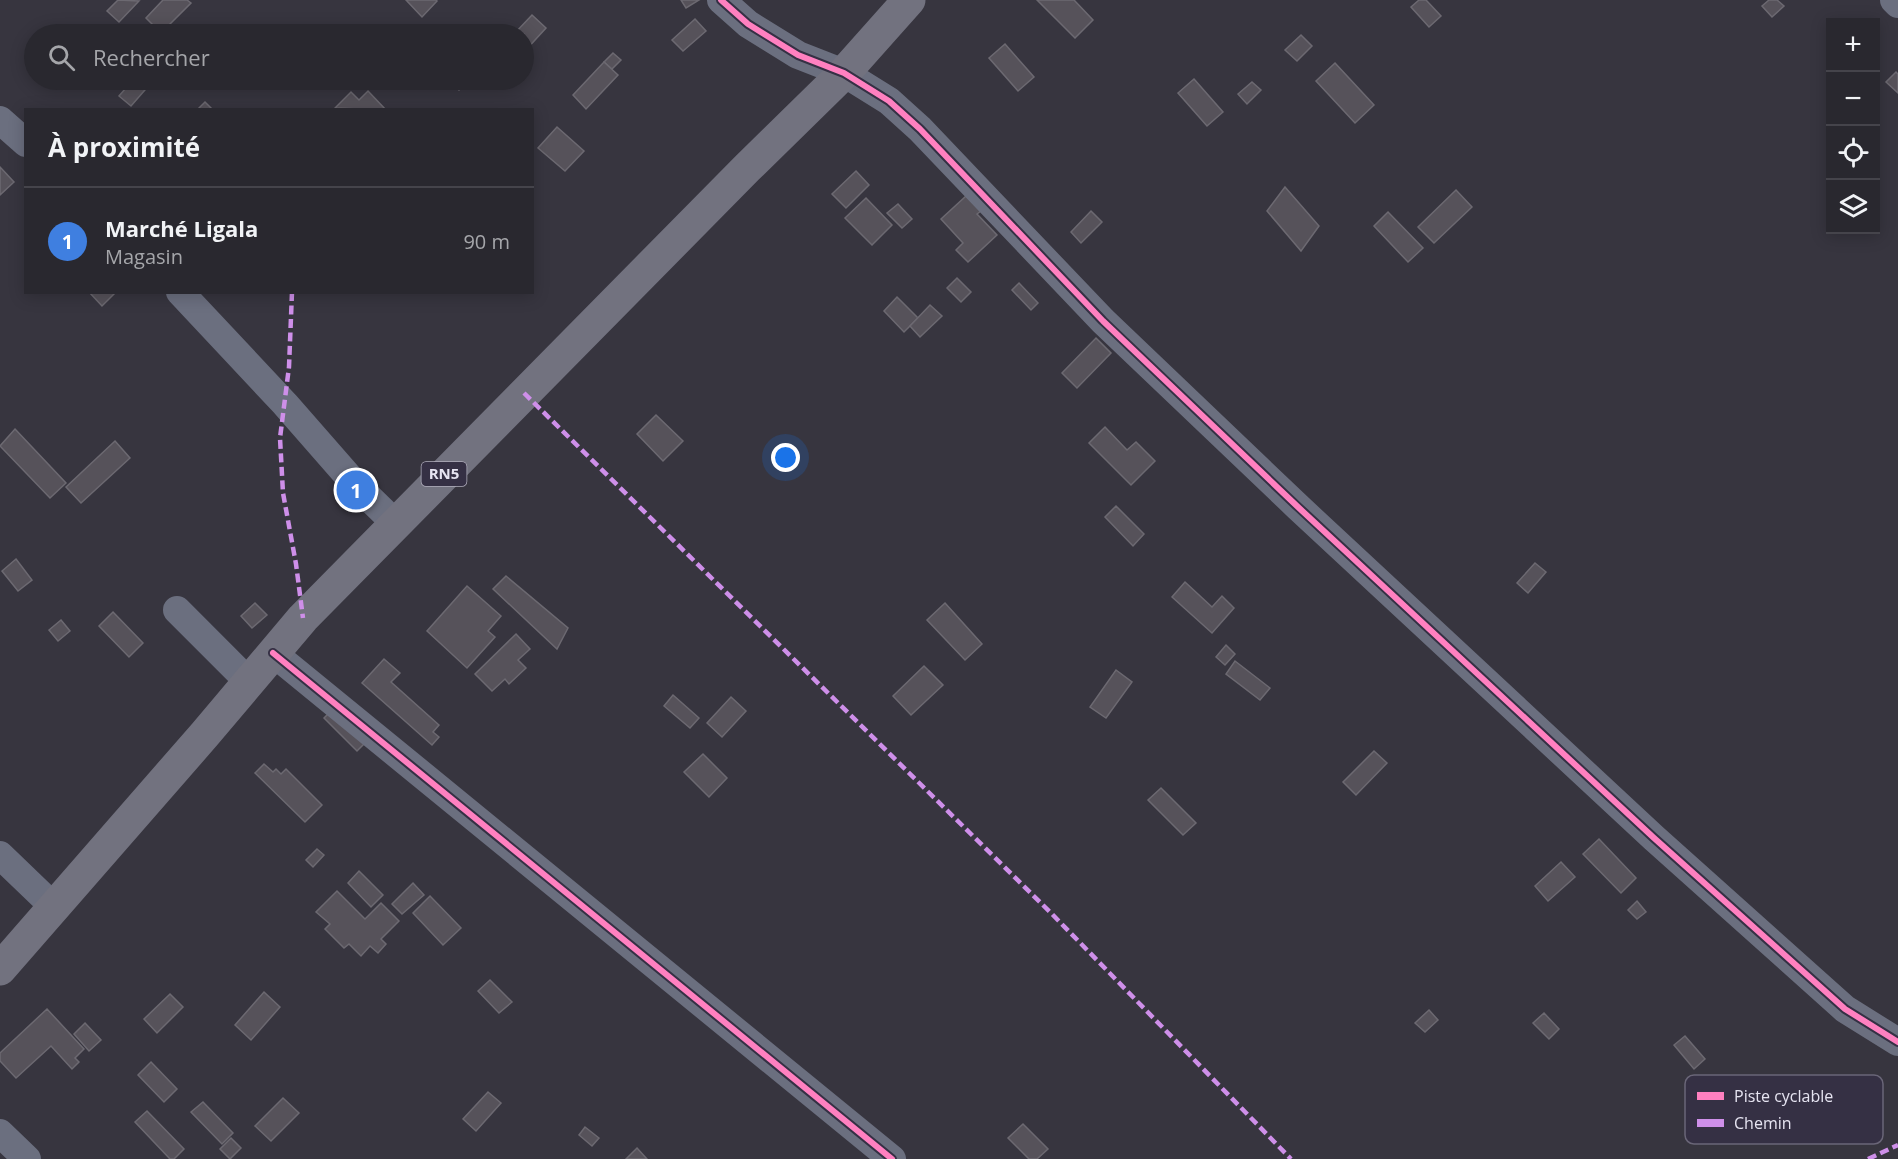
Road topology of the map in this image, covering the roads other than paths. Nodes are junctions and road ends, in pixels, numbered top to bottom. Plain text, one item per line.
1 (721, 0) edge
2 (909, 0) edge
3 (1894, 0) edge
4 (1898, 4) edge
5 (844, 72) junction
6 (0, 120) edge
7 (24, 141) edge
8 (182, 294) edge
9 (396, 523) junction
10 (177, 610) dead end
11 (273, 653) junction
12 (249, 682) junction
13 (0, 855) edge
14 (54, 908) junction
15 (0, 969) edge
16 (1898, 1042) edge
17 (0, 1133) edge
18 (27, 1159) edge
19 (892, 1159) edge

1 - 5 street
2 - 5 highway, RN5
3 - 4 street
5 - 9 highway, RN5
5 - 16 street
6 - 7 street
8 - 9 street
9 - 11 highway, RN5
10 - 12 street
11 - 12 highway, RN5
11 - 19 street
12 - 14 highway, RN5
13 - 14 street
14 - 15 highway, RN5
17 - 18 street

